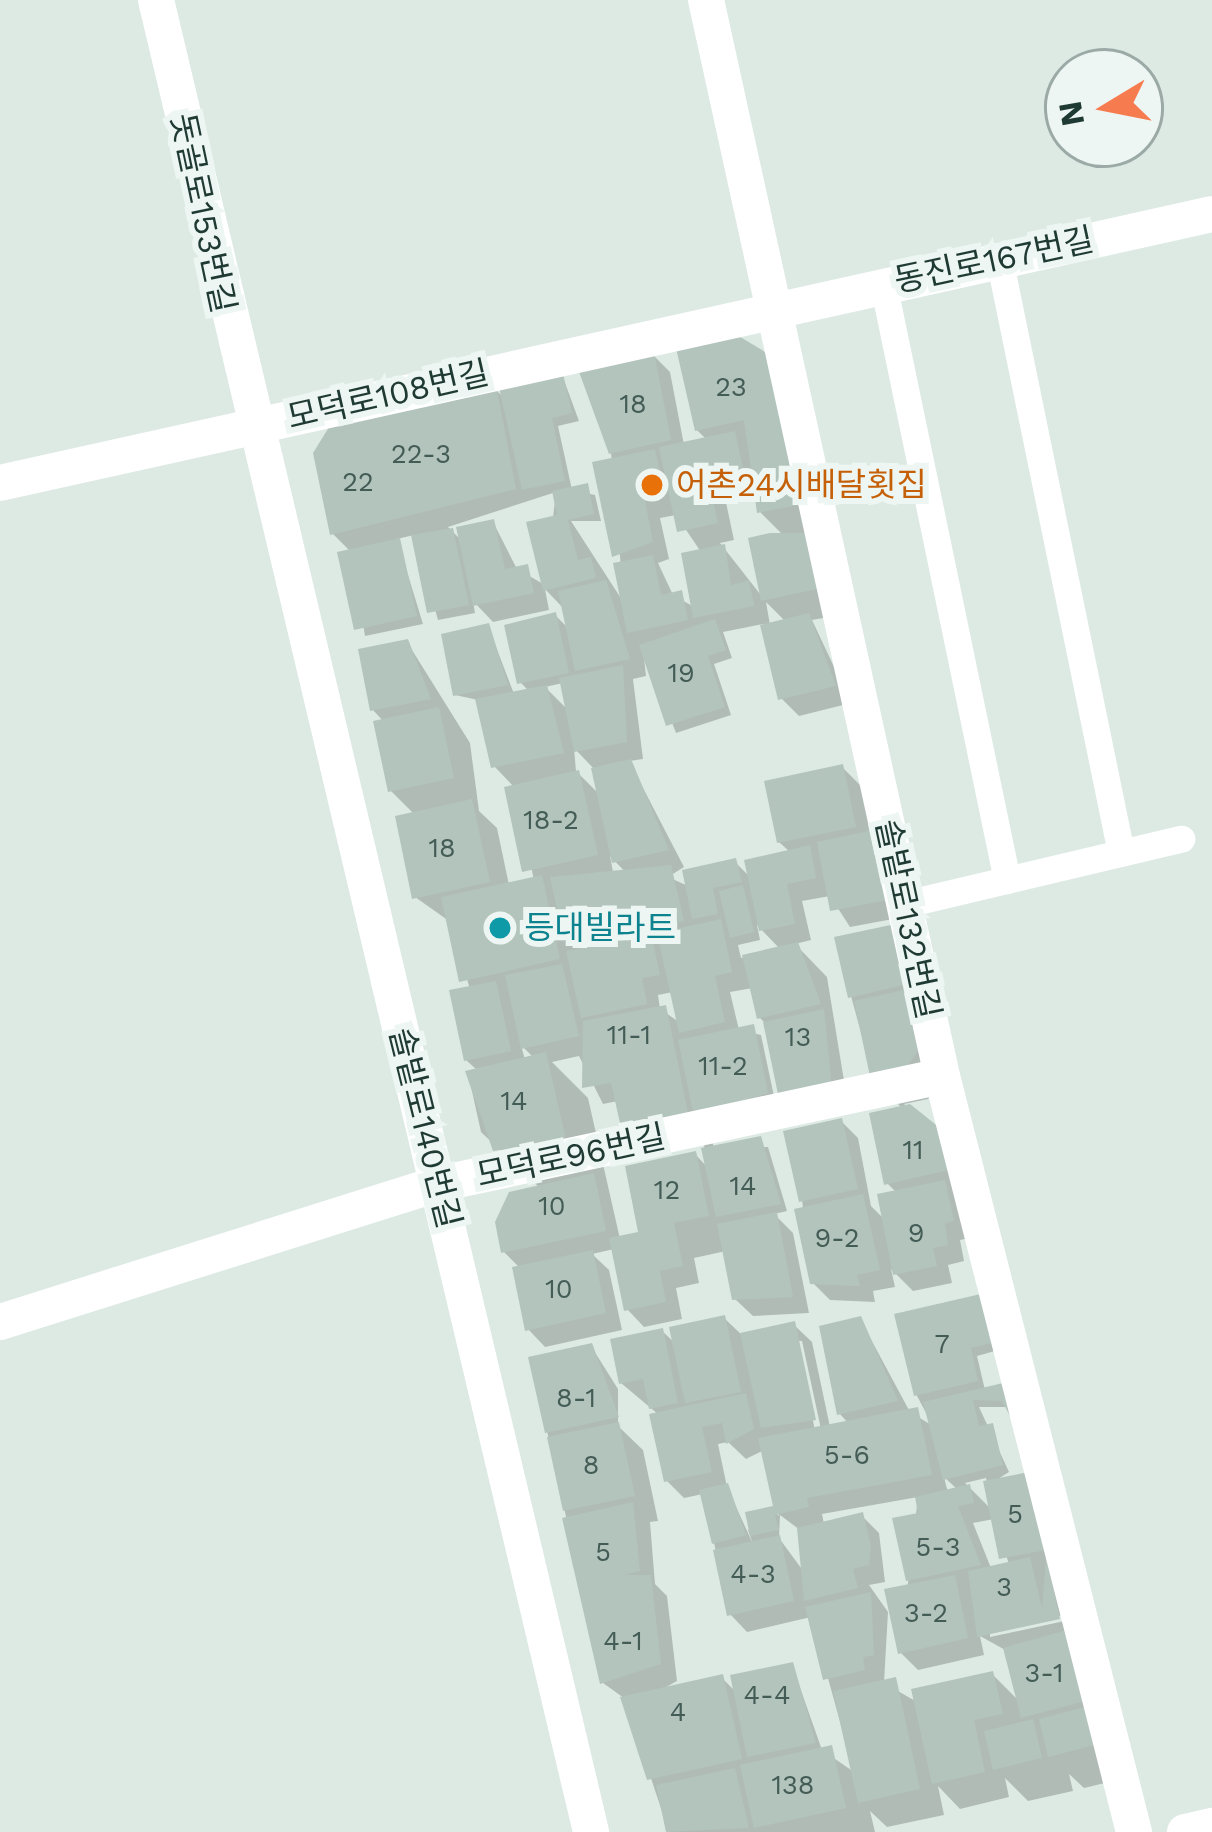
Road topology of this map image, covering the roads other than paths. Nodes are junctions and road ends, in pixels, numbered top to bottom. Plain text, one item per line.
1 (157, 0) edge
2 (706, 0) edge
3 (1212, 214) edge
4 (1000, 258) junction
5 (883, 283) junction
6 (776, 305) junction
7 (250, 427) junction
8 (0, 483) edge
9 (1181, 839) dead end
10 (1121, 853) junction
11 (1007, 880) junction
12 (905, 904) junction
13 (942, 1076) junction
14 (439, 1184) junction
15 (0, 1322) edge
16 (1212, 1826) edge
17 (591, 1832) edge
18 (1134, 1832) edge
19 (1185, 1832) edge

1 - 7 street, 돗골로153번길
2 - 6 street, 솔밭로132번길
3 - 4 street, 동진로167번길
4 - 5 street, 동진로167번길
4 - 10 lane
5 - 6 street, 동진로167번길
5 - 11 lane
6 - 7 street, 모덕로108번길
6 - 12 street, 솔밭로132번길
7 - 8 street, 모덕로108번길
7 - 14 street, 솔밭로140번길
9 - 10 lane
10 - 11 lane
11 - 12 lane
12 - 13 street, 솔밭로132번길
13 - 14 street, 모덕로96번길
13 - 18 street, 솔밭로132번길
14 - 15 street, 모덕로96번길
14 - 17 street, 솔밭로140번길
16 - 19 street

